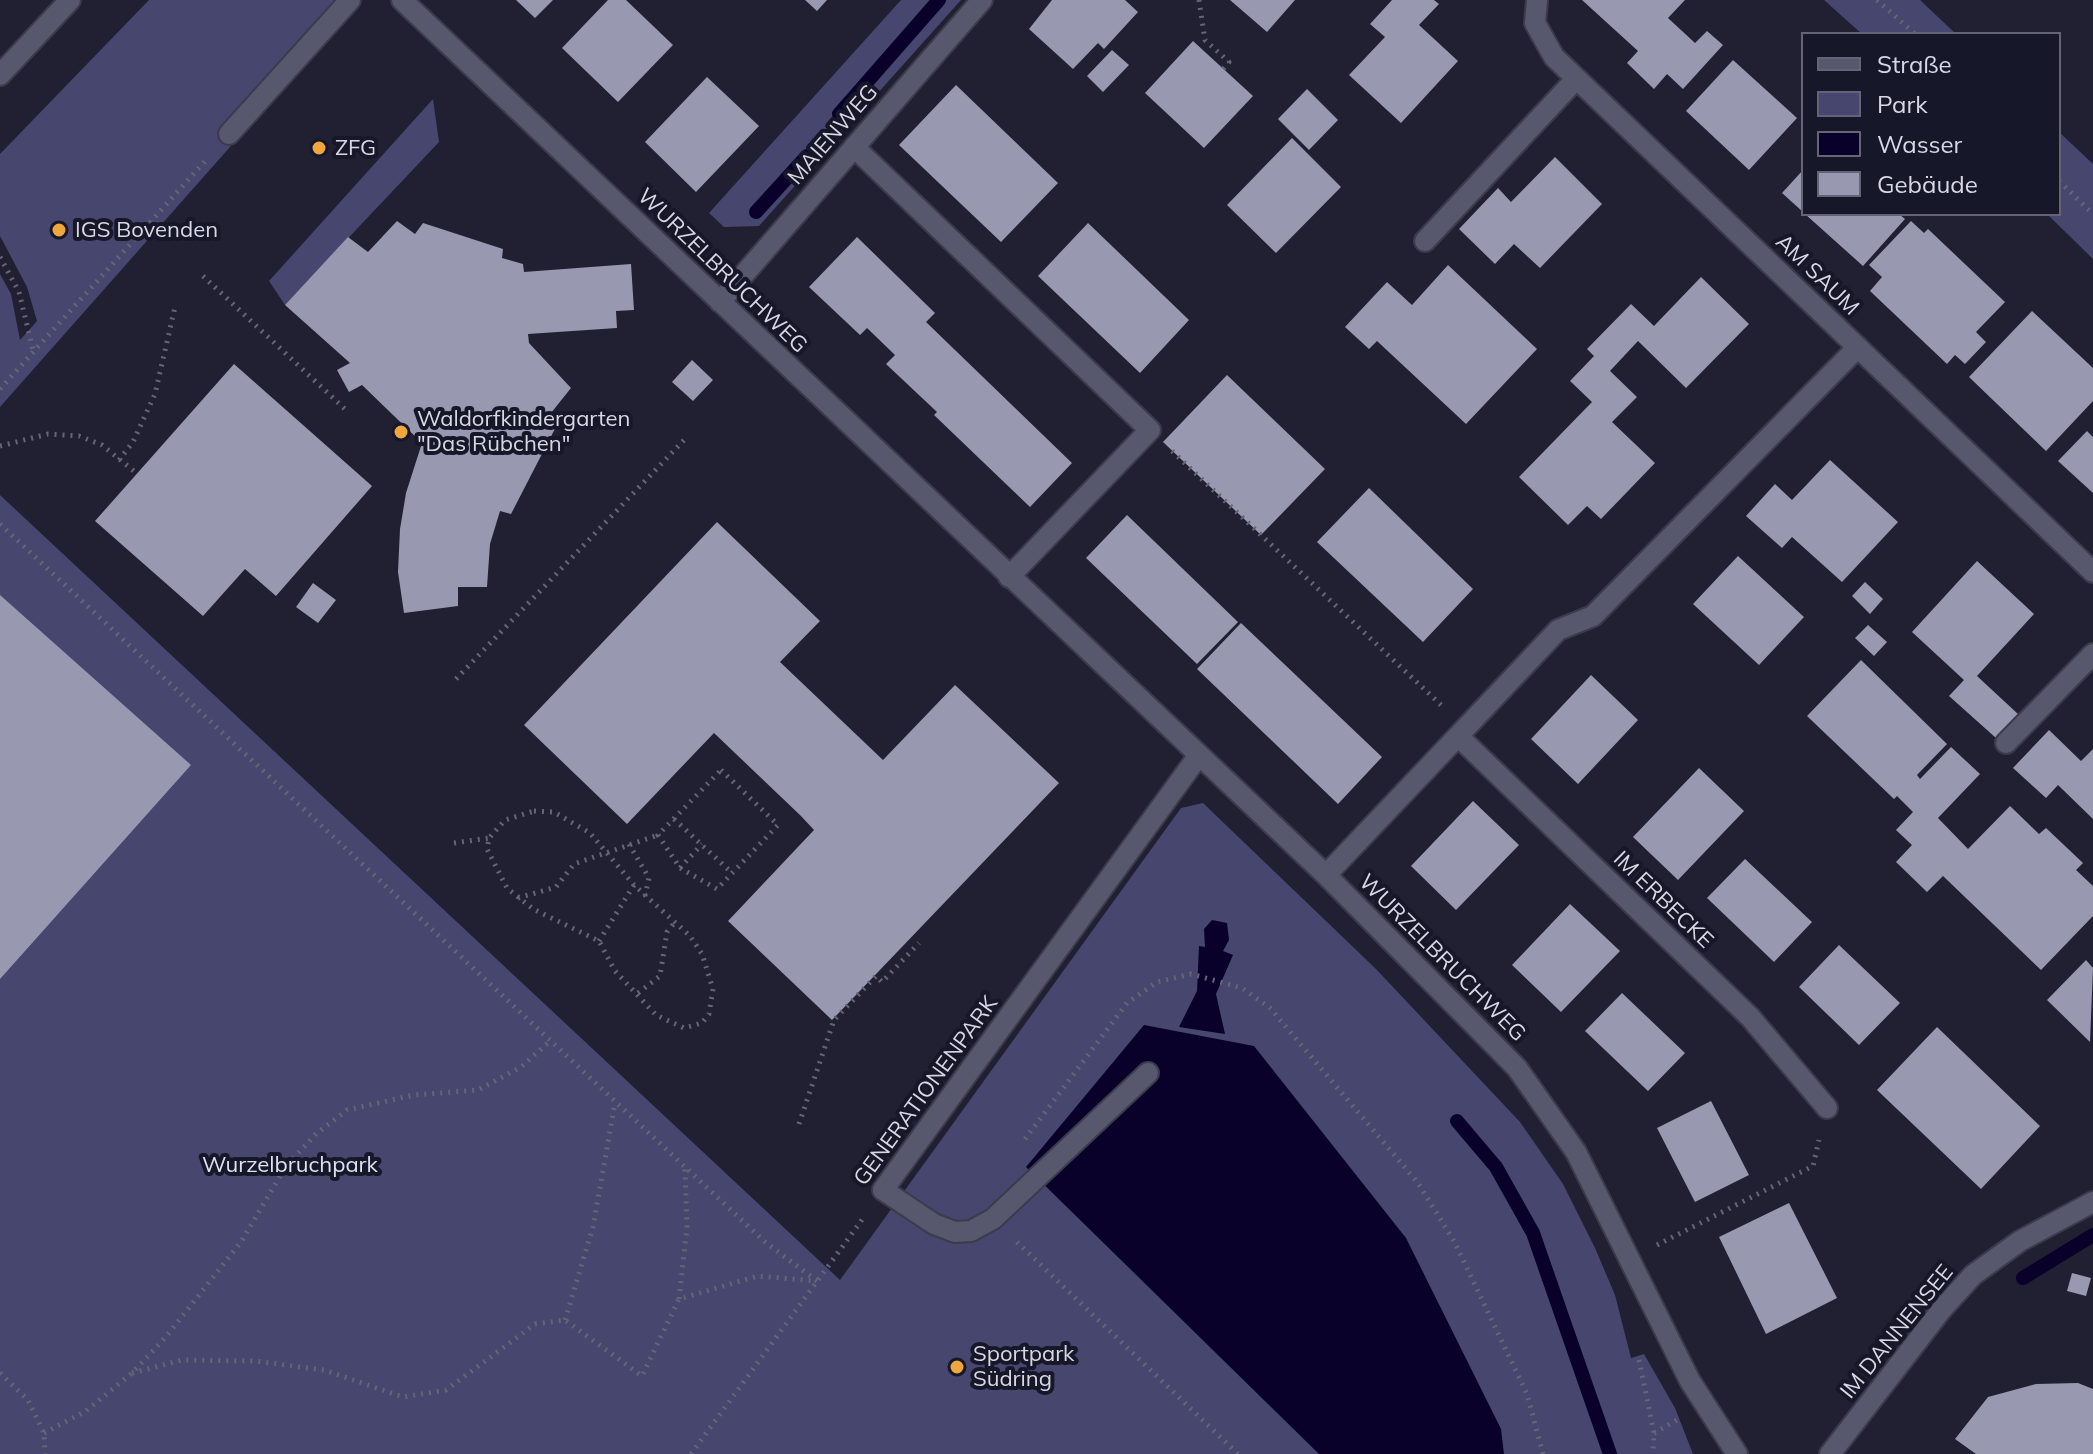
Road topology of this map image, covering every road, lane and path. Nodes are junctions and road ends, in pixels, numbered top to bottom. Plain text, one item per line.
1 (70, 0) edge
2 (350, 0) edge
3 (402, 0) edge
4 (982, 0) edge
5 (1199, 0) edge
6 (1537, 0) edge
7 (1877, 0) edge
8 (1913, 32) edge
9 (1223, 69) dead end
10 (0, 75) edge
11 (1576, 79) junction
12 (229, 134) joint
13 (854, 147) junction
14 (2061, 183) edge
15 (2093, 214) edge
16 (1425, 241) dead end
17 (0, 257) edge
18 (203, 276) dead end
19 (720, 302) junction
20 (175, 307) dead end
21 (1858, 347) junction
22 (34, 351) junction
23 (0, 389) edge
24 (346, 410) dead end
25 (1150, 430) junction
26 (687, 437) dead end
27 (0, 446) edge
28 (119, 460) junction
29 (135, 472) dead end
30 (0, 524) edge
31 (2093, 572) edge
32 (1009, 577) junction
33 (2093, 654) edge
34 (456, 679) dead end
35 (1461, 732) junction
36 (2006, 743) dead end
37 (1199, 755) junction
38 (674, 819) junction
39 (658, 835) junction
40 (489, 838) junction
41 (454, 843) dead end
42 (629, 844) junction
43 (702, 844) junction
44 (606, 850) junction
45 (680, 868) junction
46 (732, 873) junction
47 (1326, 875) junction
48 (634, 885) junction
49 (645, 896) junction
50 (518, 898) junction
51 (675, 922) junction
52 (599, 941) junction
53 (919, 943) dead end
54 (638, 993) junction
55 (549, 1042) junction
56 (1148, 1073) dead end
57 (615, 1103) junction
58 (1827, 1108) joint
59 (799, 1124) dead end
60 (1015, 1151) dead end
61 (685, 1168) junction
62 (883, 1190) junction
63 (2093, 1202) edge
64 (993, 1219) junction
65 (1631, 1257) junction
66 (817, 1281) junction
67 (679, 1299) junction
68 (565, 1320) junction
69 (0, 1373) edge
70 (132, 1373) junction
71 (44, 1433) junction
72 (45, 1454) edge
73 (691, 1454) edge
74 (1238, 1454) edge
75 (1543, 1454) edge
76 (1737, 1454) edge
77 (1830, 1454) edge

1 - 10 street
2 - 12 street
3 - 19 street, WURZELBRUCHWEG
4 - 13 street, MAIENWEG
5 - 9 path
6 - 11 street, AM SAUM
7 - 8 path
11 - 16 street
11 - 21 street, AM SAUM
12 - 22 path
13 - 19 street, MAIENWEG
13 - 25 street
14 - 15 path
17 - 22 path
18 - 24 path
19 - 32 street, WURZELBRUCHWEG
20 - 28 path
21 - 31 street, AM SAUM
21 - 35 street
22 - 23 path
25 - 32 street
25 - 35 path
26 - 34 path
27 - 28 path
28 - 29 path
30 - 55 path
32 - 37 street, WURZELBRUCHWEG
33 - 36 street
35 - 47 street
35 - 58 street, IM ERBECKE
37 - 47 street, WURZELBRUCHWEG
37 - 62 street, GENERATIONENPARK
38 - 39 path
38 - 43 path
38 - 46 path
39 - 42 path
39 - 45 path
40 - 41 path
40 - 44 path
40 - 50 path
42 - 44 path
42 - 49 path
43 - 45 path
43 - 46 path
44 - 48 path
44 - 50 path
45 - 46 path
47 - 65 street, WURZELBRUCHWEG
48 - 49 path
48 - 52 path
49 - 51 path
50 - 52 path
51 - 54 path
51 - 54 path
52 - 54 path
53 - 59 path
55 - 57 path
55 - 70 path
56 - 64 street
57 - 61 path
57 - 68 path
58 - 65 path
60 - 75 path
61 - 66 path
61 - 67 path
62 - 64 street
62 - 66 path, GENERATIONENPARK
63 - 77 street, IM DANNENSEE
64 - 74 path
65 - 76 street, WURZELBRUCHWEG
66 - 67 path
66 - 73 path, GENERATIONENPARK
67 - 68 path
68 - 70 path
69 - 71 path
70 - 71 path
71 - 72 path

